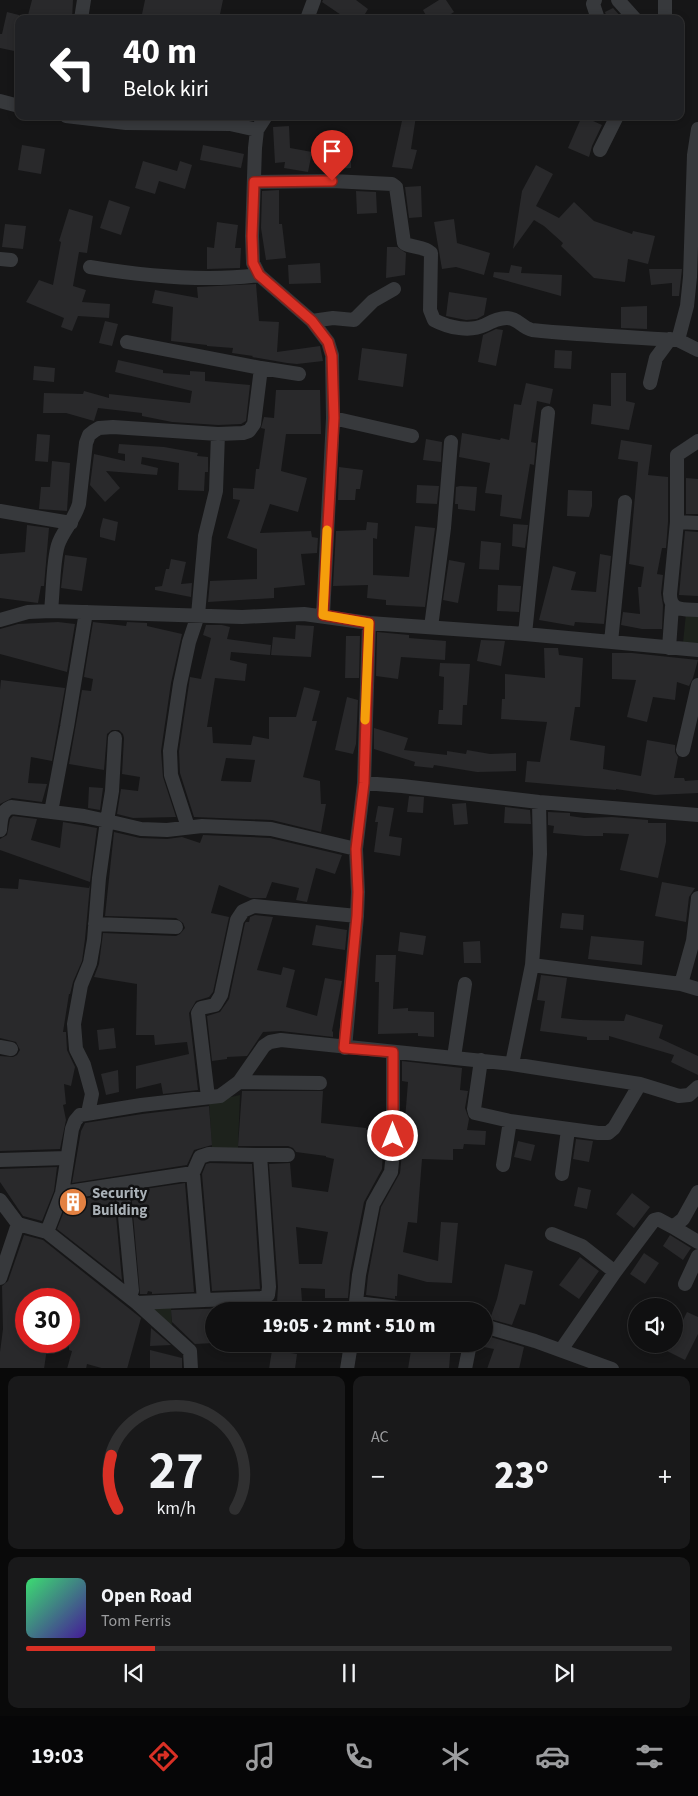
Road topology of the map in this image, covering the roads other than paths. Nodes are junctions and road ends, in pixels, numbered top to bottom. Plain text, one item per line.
1 (84, 0) edge
2 (314, 0) edge
3 (595, 0) edge
4 (618, 0) edge
5 (665, 0) edge
6 (82, 15) edge
7 (308, 15) edge
8 (597, 15) edge
9 (631, 15) edge
10 (665, 15) edge
11 (0, 101) edge
12 (15, 105) edge
13 (100, 120) edge
14 (263, 120) edge
15 (615, 120) edge
16 (698, 129) edge
17 (257, 130) junction
18 (600, 150) dead end
19 (254, 182) junction
20 (90, 267) dead end
21 (259, 275) junction
22 (394, 290) dead end
23 (312, 321) junction
24 (674, 339) junction
25 (127, 342) dead end
26 (698, 350) edge
27 (261, 368) junction
28 (299, 374) dead end
29 (650, 382) dead end
30 (548, 412) dead end
31 (334, 418) junction
32 (218, 434) junction
33 (412, 436) dead end
34 (698, 441) edge
35 (451, 442) dead end
36 (626, 502) dead end
37 (0, 511) edge
38 (677, 522) junction
39 (71, 523) junction
40 (698, 523) edge
41 (672, 606) junction
42 (698, 610) edge
43 (51, 611) junction
44 (86, 612) junction
45 (198, 615) junction
46 (323, 615) junction
47 (0, 620) edge
48 (369, 623) junction
49 (431, 627) junction
50 (526, 634) junction
51 (611, 642) junction
52 (669, 648) junction
53 (698, 650) edge
54 (698, 685) edge
55 (115, 738) dead end
56 (682, 750) dead end
57 (364, 783) junction
58 (540, 802) junction
59 (51, 812) junction
60 (698, 815) edge
61 (107, 822) junction
62 (188, 827) junction
63 (0, 830) edge
64 (356, 849) junction
65 (698, 898) edge
66 (357, 916) junction
67 (95, 924) junction
68 (176, 927) dead end
69 (532, 964) junction
70 (465, 984) dead end
71 (681, 984) junction
72 (698, 989) edge
73 (344, 1048) junction
74 (393, 1052) junction
75 (454, 1057) junction
76 (481, 1060) junction
77 (512, 1064) junction
78 (239, 1082) junction
79 (320, 1083) dead end
80 (640, 1084) junction
81 (698, 1087) edge
82 (208, 1097) junction
83 (88, 1113) junction
84 (510, 1121) junction
85 (568, 1130) junction
86 (260, 1155) junction
87 (288, 1155) dead end
88 (67, 1158) junction
89 (0, 1160) edge
90 (503, 1165) dead end
91 (193, 1173) junction
92 (562, 1174) dead end
93 (122, 1184) junction
94 (698, 1192) edge
95 (62, 1193) junction
96 (0, 1200) edge
97 (18, 1224) junction
98 (673, 1227) junction
99 (47, 1232) junction
100 (552, 1234) dead end
101 (698, 1242) edge
102 (698, 1256) edge
103 (615, 1272) junction
104 (0, 1278) edge
105 (685, 1284) dead end
106 (135, 1297) junction
107 (204, 1300) junction
108 (356, 1302) edge
109 (493, 1329) edge
110 (561, 1350) junction
111 (350, 1352) edge
112 (468, 1352) edge
113 (191, 1368) edge
114 (347, 1368) edge
115 (465, 1368) edge
116 (612, 1368) edge

1 - 6 street
2 - 7 street
3 - 8 street
4 - 9 street
5 - 10 street
11 - 12 street
13 - 17 street
14 - 17 street
15 - 18 street
16 - 24 street
17 - 19 street
19 - 21 street
19 - 24 street
20 - 21 street
21 - 23 street
22 - 23 street
23 - 31 street
24 - 26 street
24 - 29 street
25 - 27 street
27 - 28 street
27 - 32 street
30 - 50 street
31 - 33 street
31 - 46 street
32 - 39 street
32 - 45 street
34 - 38 street
35 - 49 street
36 - 51 street
37 - 39 street
38 - 40 street
38 - 41 street
39 - 43 street
41 - 42 street
41 - 52 street
43 - 44 street
43 - 47 street
44 - 45 street
44 - 59 street
45 - 46 street
45 - 62 street
46 - 48 street
48 - 49 street
48 - 57 street
49 - 50 street
50 - 51 street
51 - 52 street
52 - 53 street
54 - 56 street
55 - 61 street
57 - 58 street
57 - 64 street
58 - 60 street
58 - 69 street
59 - 61 street
59 - 63 street
61 - 62 street
61 - 67 street
62 - 64 street
64 - 66 street
65 - 71 street
66 - 73 street
66 - 82 street
67 - 68 street
67 - 83 street
69 - 71 street
69 - 77 street
70 - 75 street
71 - 72 street
73 - 74 street
73 - 78 street
74 - 75 street
74 - 108 street
75 - 76 street
76 - 77 street
76 - 84 street
77 - 80 street
78 - 79 street
78 - 82 street
80 - 81 street
80 - 85 street
82 - 83 street
83 - 88 street
84 - 85 street
84 - 90 street
85 - 92 street
86 - 87 street
86 - 91 street
86 - 107 street
88 - 89 street
88 - 95 street
91 - 93 street
91 - 107 street
93 - 95 street
93 - 106 street
94 - 98 street
95 - 99 street
96 - 97 street
97 - 99 street
97 - 104 street
98 - 101 street
98 - 103 street
99 - 106 street
100 - 103 street
102 - 105 street
103 - 110 street
106 - 107 street
106 - 113 street
109 - 110 street
110 - 116 street
111 - 114 street
112 - 115 street

